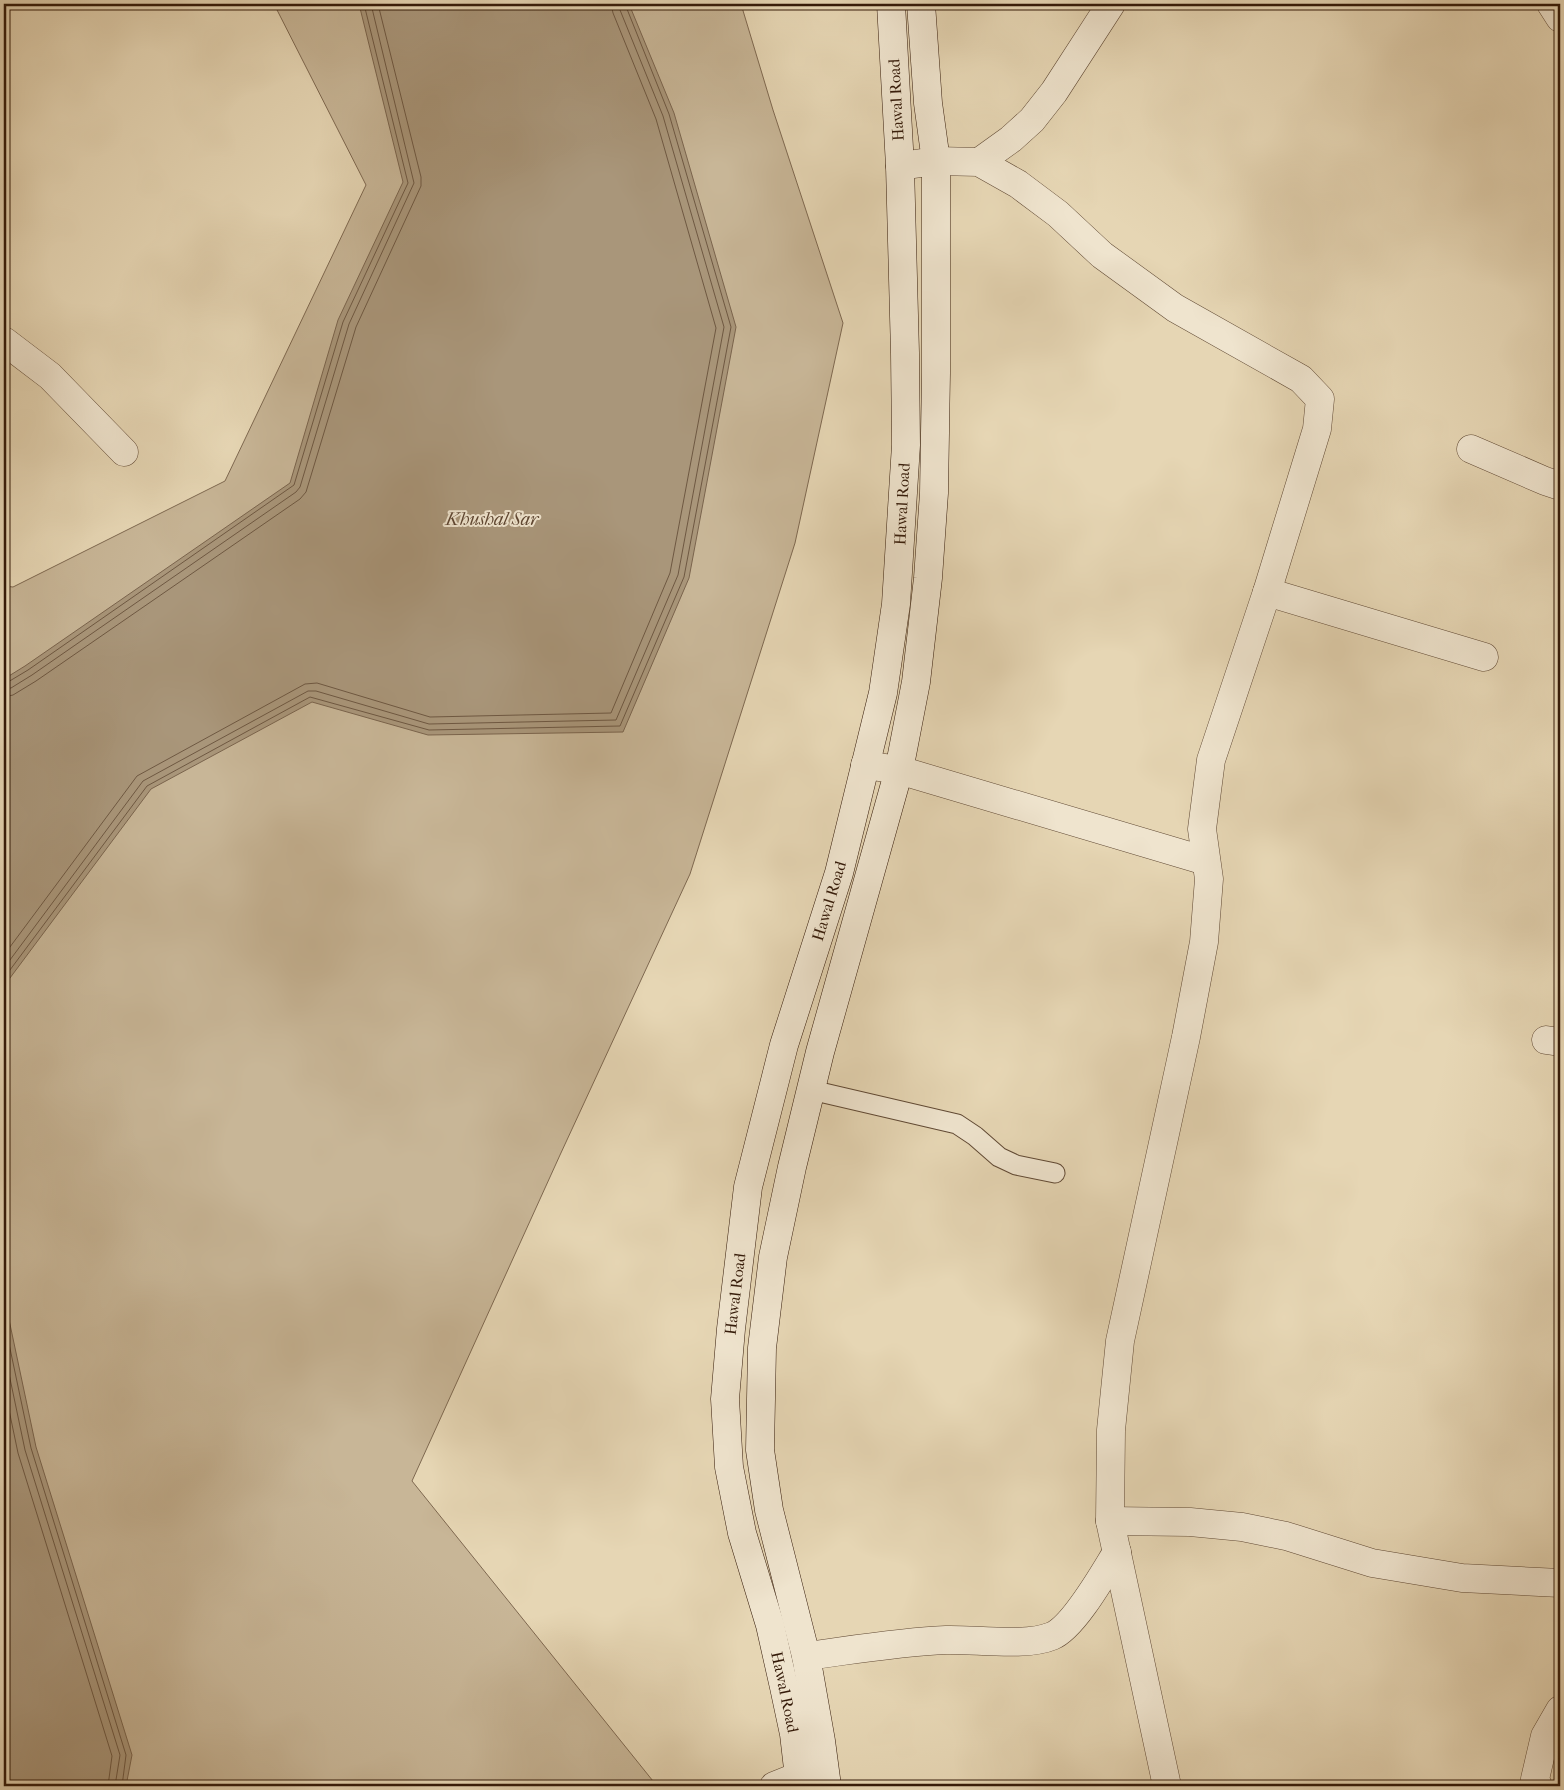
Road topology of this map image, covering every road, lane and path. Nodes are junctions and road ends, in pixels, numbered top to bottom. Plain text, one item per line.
1 (891, 4) edge
2 (921, 4) edge
3 (1111, 4) edge
4 (1551, 4) edge
5 (1560, 18) edge
6 (936, 161) junction
7 (979, 162) junction
8 (900, 166) junction
9 (4, 341) edge
10 (1471, 449) dead end
11 (124, 452) dead end
12 (1560, 486) edge
13 (1267, 592) junction
14 (1484, 656) dead end
15 (865, 765) junction
16 (899, 770) junction
17 (1206, 861) junction
18 (811, 1090) junction
19 (1055, 1173) dead end
20 (1110, 1521) junction
21 (1117, 1552) junction
22 (1560, 1584) edge
23 (808, 1667) junction
24 (784, 1687) junction
25 (1560, 1710) edge
26 (791, 1783) edge
27 (827, 1786) edge
28 (1167, 1786) edge
29 (1538, 1786) edge

1 - 8 street, Hawal Road
2 - 6 street, Hawal Road
3 - 7 street
4 - 5 street
6 - 7 street
6 - 8 street
6 - 16 street, Hawal Road
7 - 13 street
8 - 15 street, Hawal Road
9 - 11 street
10 - 12 street
13 - 14 street
13 - 17 street
15 - 16 street
15 - 24 street, Hawal Road
16 - 17 street
16 - 18 street, Hawal Road
17 - 20 street
18 - 19 lane
18 - 23 street, Hawal Road
20 - 21 street
20 - 22 street
21 - 23 street
21 - 28 street
23 - 24 street
23 - 27 street, Hawal Road
24 - 26 street, Hawal Road
25 - 29 street

